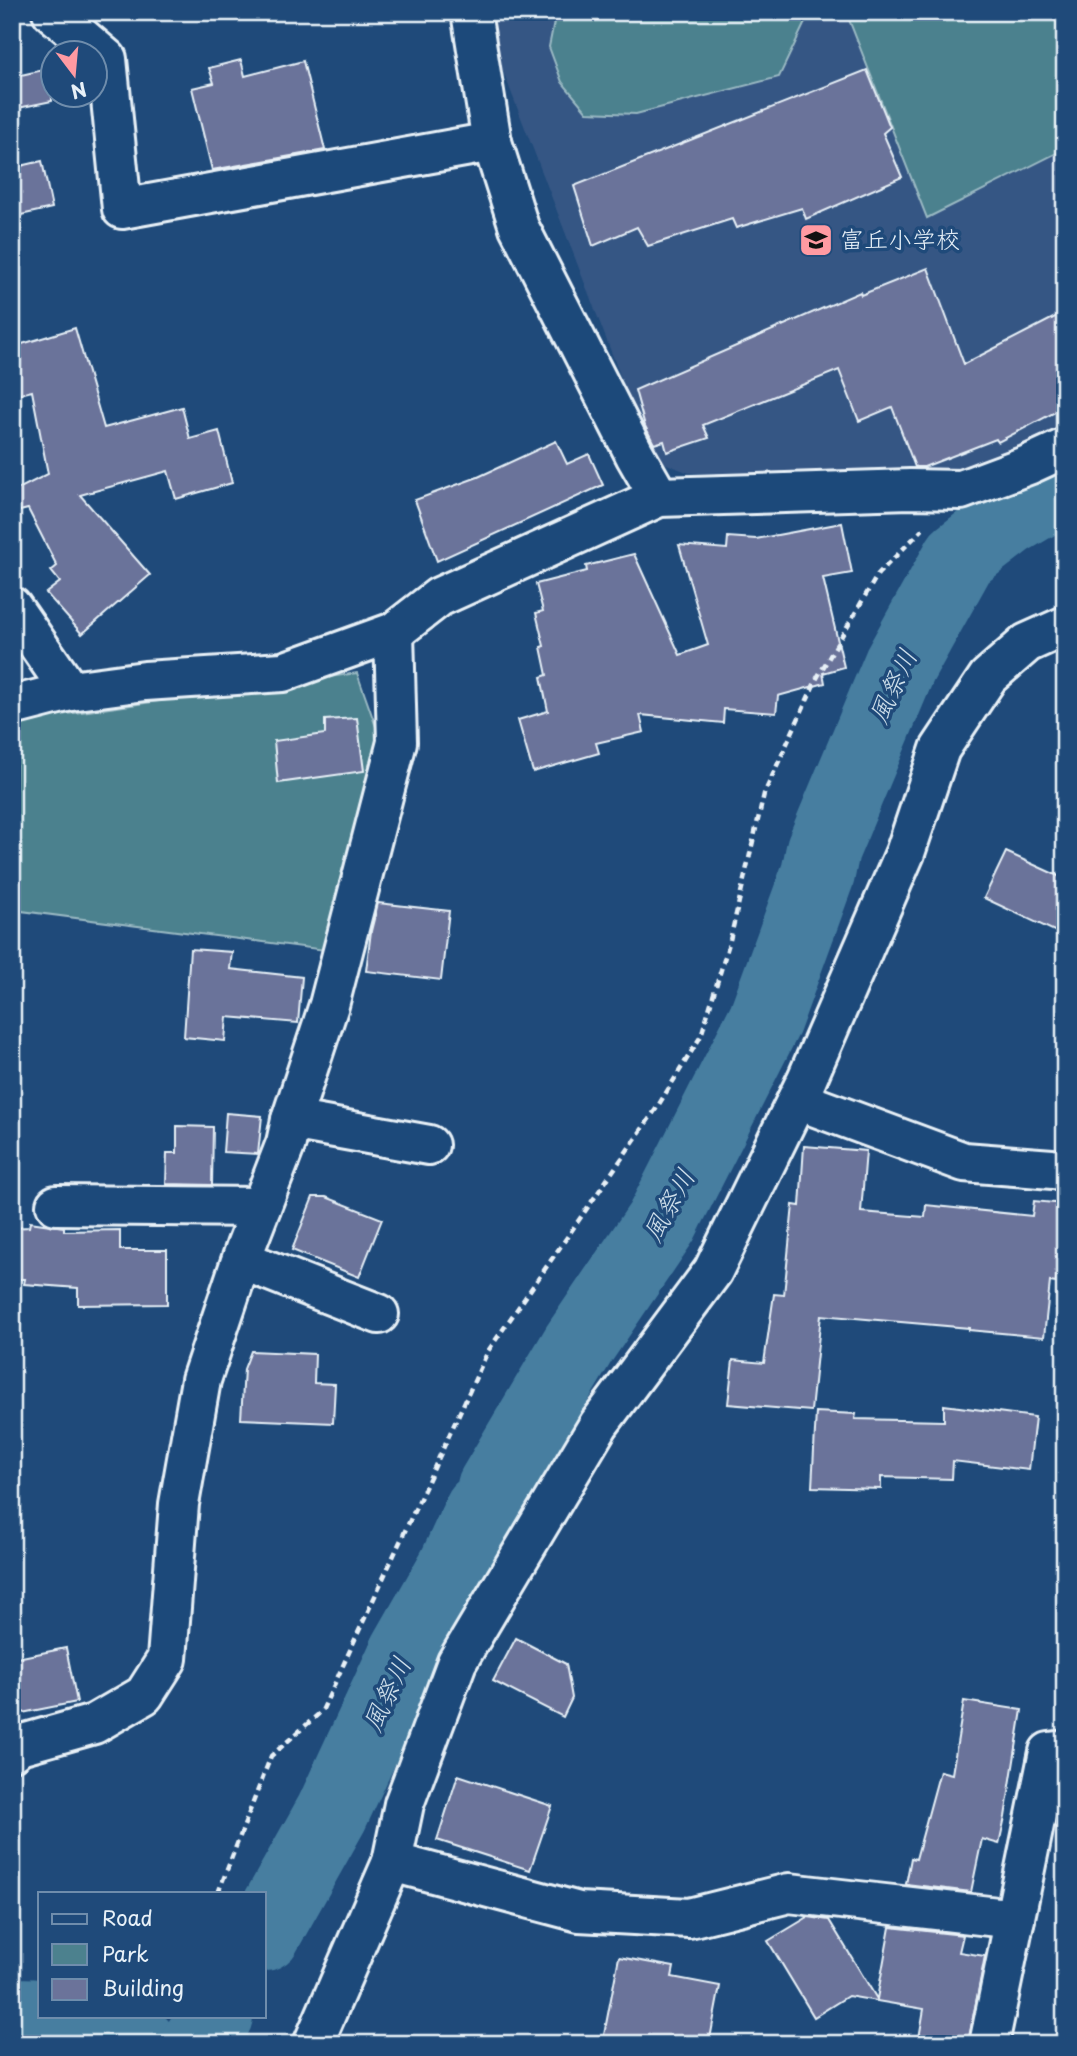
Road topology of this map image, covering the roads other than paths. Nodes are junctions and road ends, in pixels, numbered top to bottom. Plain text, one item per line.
1 (52, 12) edge
2 (471, 12) edge
3 (492, 142) junction
4 (1065, 448) edge
5 (659, 497) junction
6 (12, 607) edge
7 (1065, 626) edge
8 (394, 632) junction
9 (70, 691) junction
10 (12, 706) edge
11 (797, 1100) junction
12 (291, 1120) junction
13 (429, 1144) dead end
14 (1065, 1170) edge
15 (56, 1205) dead end
16 (261, 1208) junction
17 (242, 1260) junction
18 (379, 1314) dead end
19 (1065, 1750) edge
20 (12, 1751) edge
21 (392, 1862) junction
22 (1015, 1919) junction
23 (313, 2044) edge
24 (989, 2044) edge

1 - 3 street
2 - 3 street
3 - 5 street
4 - 5 street
5 - 8 street
6 - 9 street
7 - 11 street
8 - 9 street
8 - 12 street
9 - 10 street
11 - 14 street
11 - 21 street
12 - 13 street
12 - 16 street
15 - 16 street
16 - 17 street
17 - 18 street
17 - 20 street
19 - 22 street
21 - 22 street
21 - 23 street
22 - 24 street

